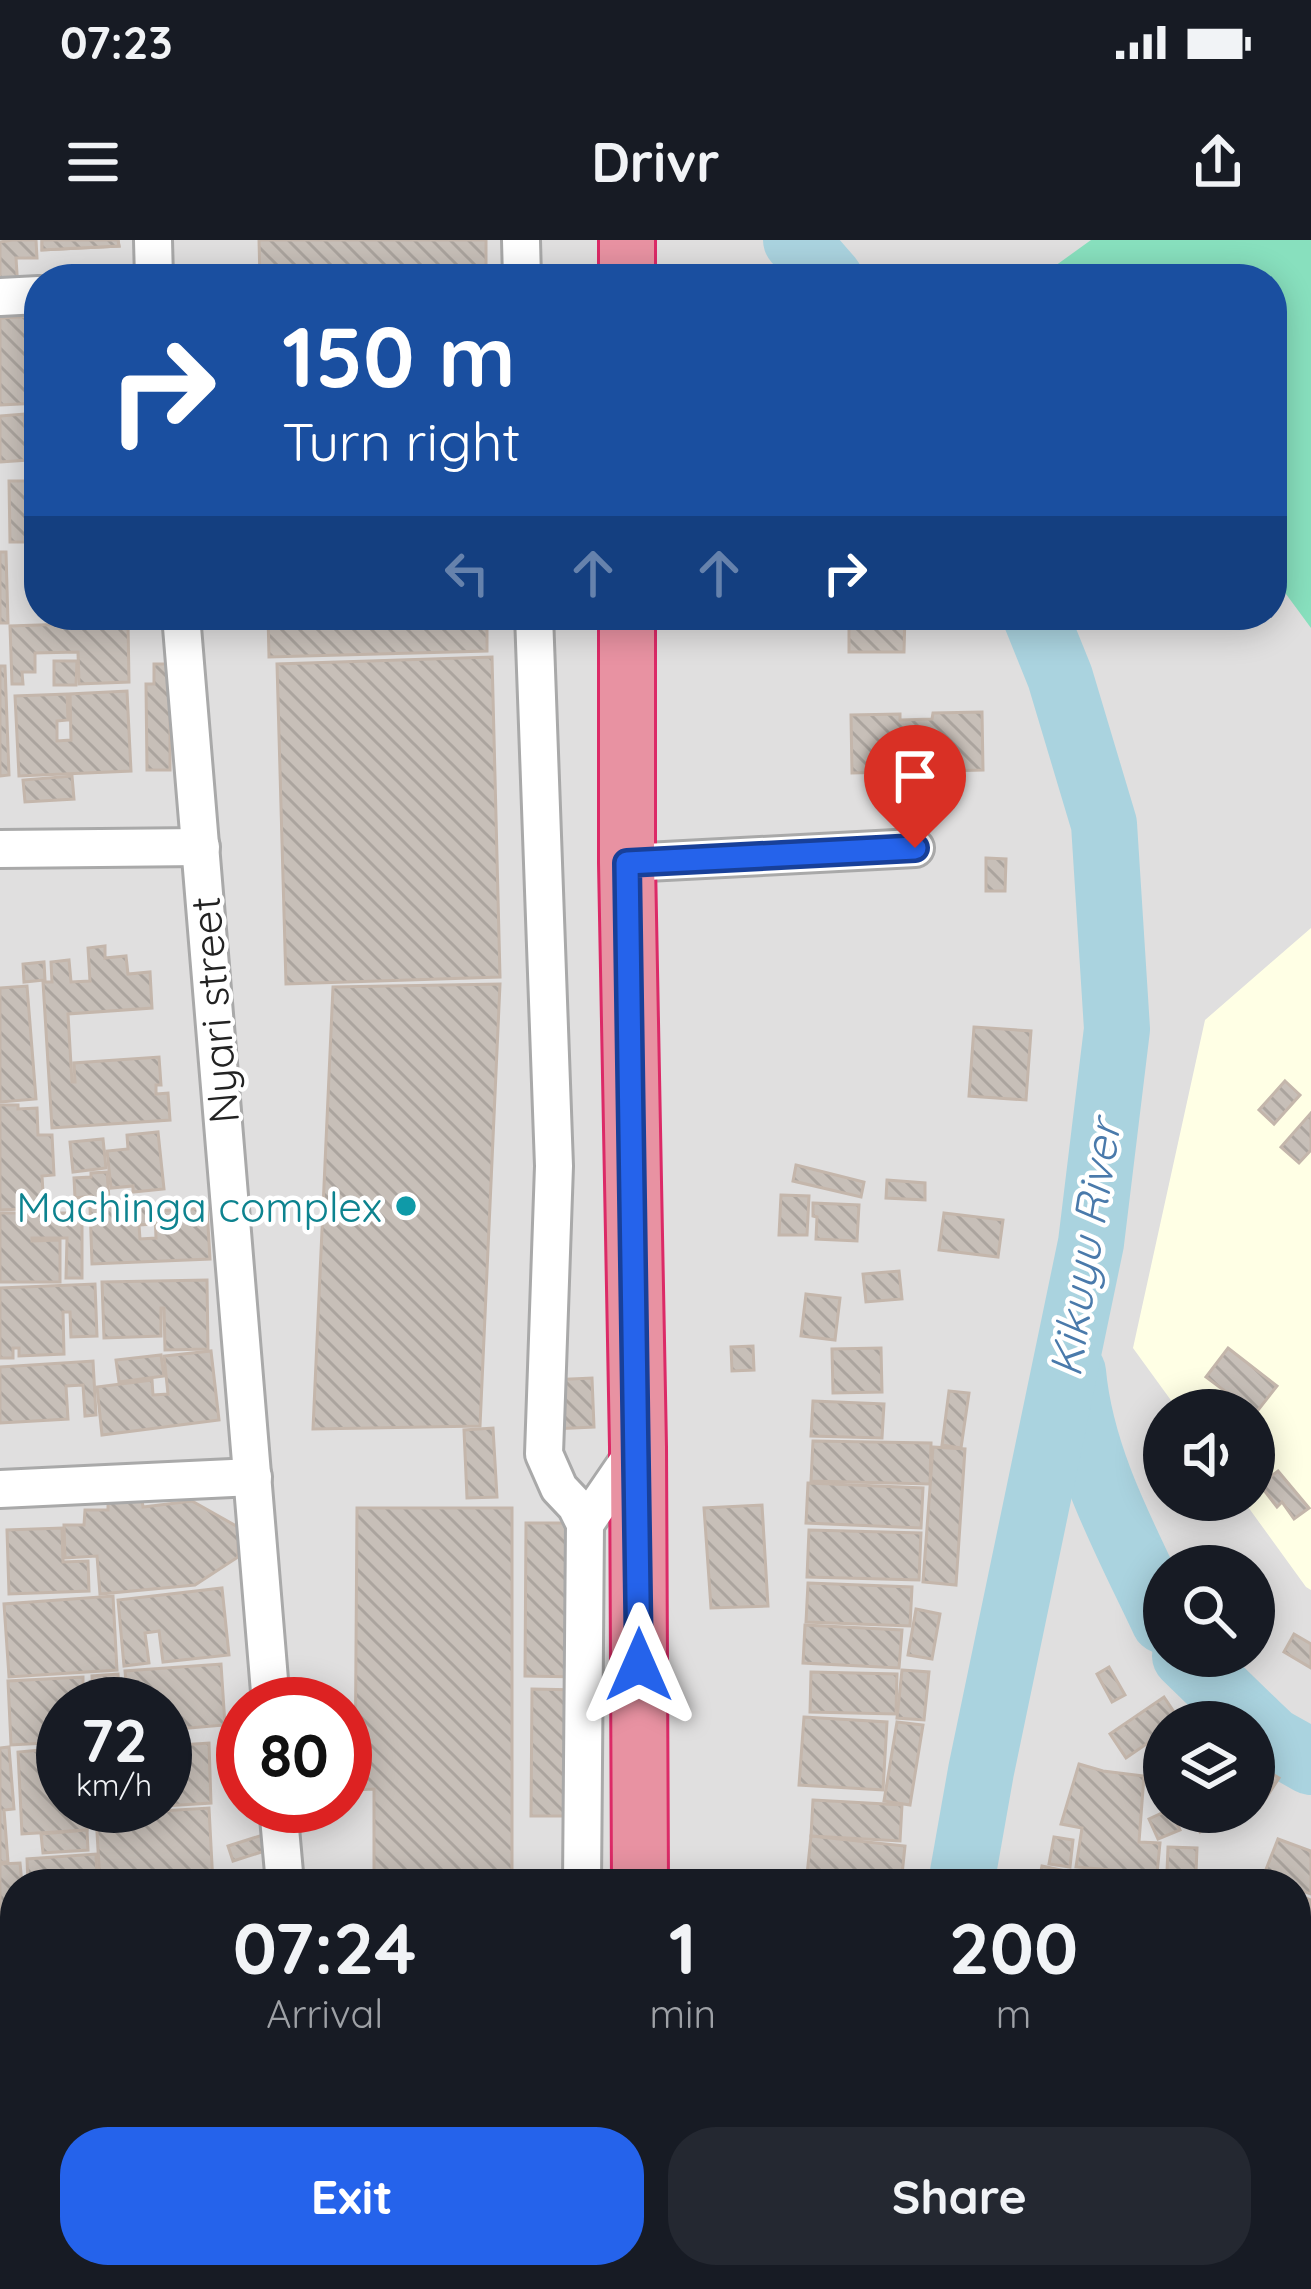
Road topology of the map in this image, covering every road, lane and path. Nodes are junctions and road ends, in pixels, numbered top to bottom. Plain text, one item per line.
1 (182, 630) edge
2 (535, 630) edge
3 (627, 630) edge
4 (200, 847) junction
5 (915, 848) dead end
6 (0, 849) edge
7 (627, 863) junction
8 (638, 1447) junction
9 (253, 1477) junction
10 (0, 1489) edge
11 (585, 1524) junction
12 (269, 1677) edge
13 (280, 1833) edge
14 (283, 1869) edge
15 (582, 1869) edge
16 (640, 1869) edge

1 - 4 street, Nyari street
2 - 11 street
3 - 7 highway
4 - 6 street
4 - 9 street, Nyari street
5 - 7 street
7 - 8 highway
8 - 11 street
8 - 16 highway
9 - 10 street
9 - 12 street, Nyari street
11 - 15 street
13 - 14 street

